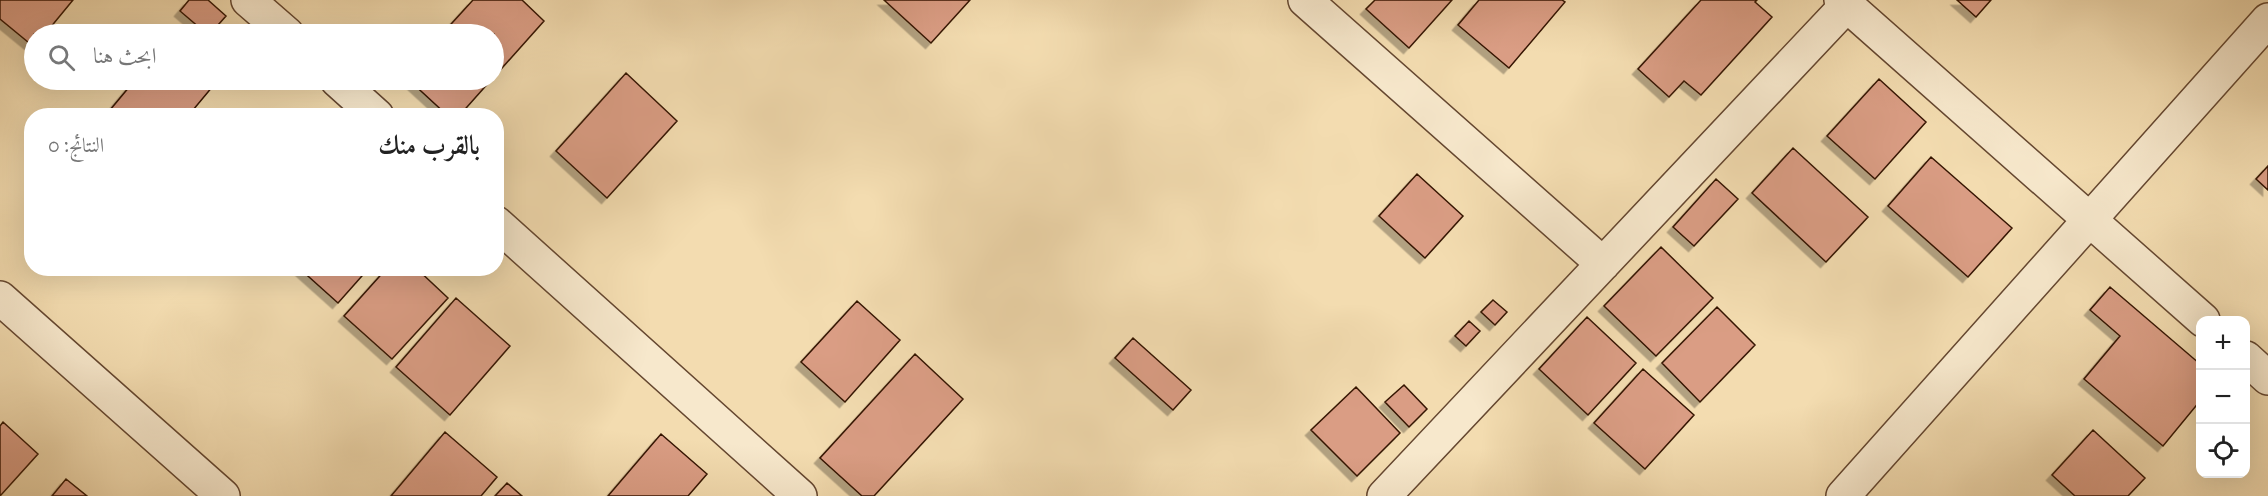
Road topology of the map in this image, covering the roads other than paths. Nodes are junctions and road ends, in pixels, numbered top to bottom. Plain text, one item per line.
1 (1305, 0) edge
2 (254, 2) edge
3 (1844, 3) edge
4 (2268, 20) edge
5 (277, 24) edge
6 (348, 90) edge
7 (368, 108) edge
8 (2088, 218) junction
9 (504, 230) edge
10 (1603, 264) junction
11 (0, 298) edge
12 (2197, 316) edge
13 (2250, 362) edge
14 (2268, 378) edge
15 (223, 496) edge
16 (800, 496) edge
17 (1384, 496) edge
18 (1843, 496) edge

1 - 10 street
2 - 5 street
3 - 8 street
3 - 10 street
4 - 8 street
6 - 7 street
8 - 12 street
8 - 18 street
9 - 16 street
10 - 17 street
11 - 15 street
13 - 14 street

